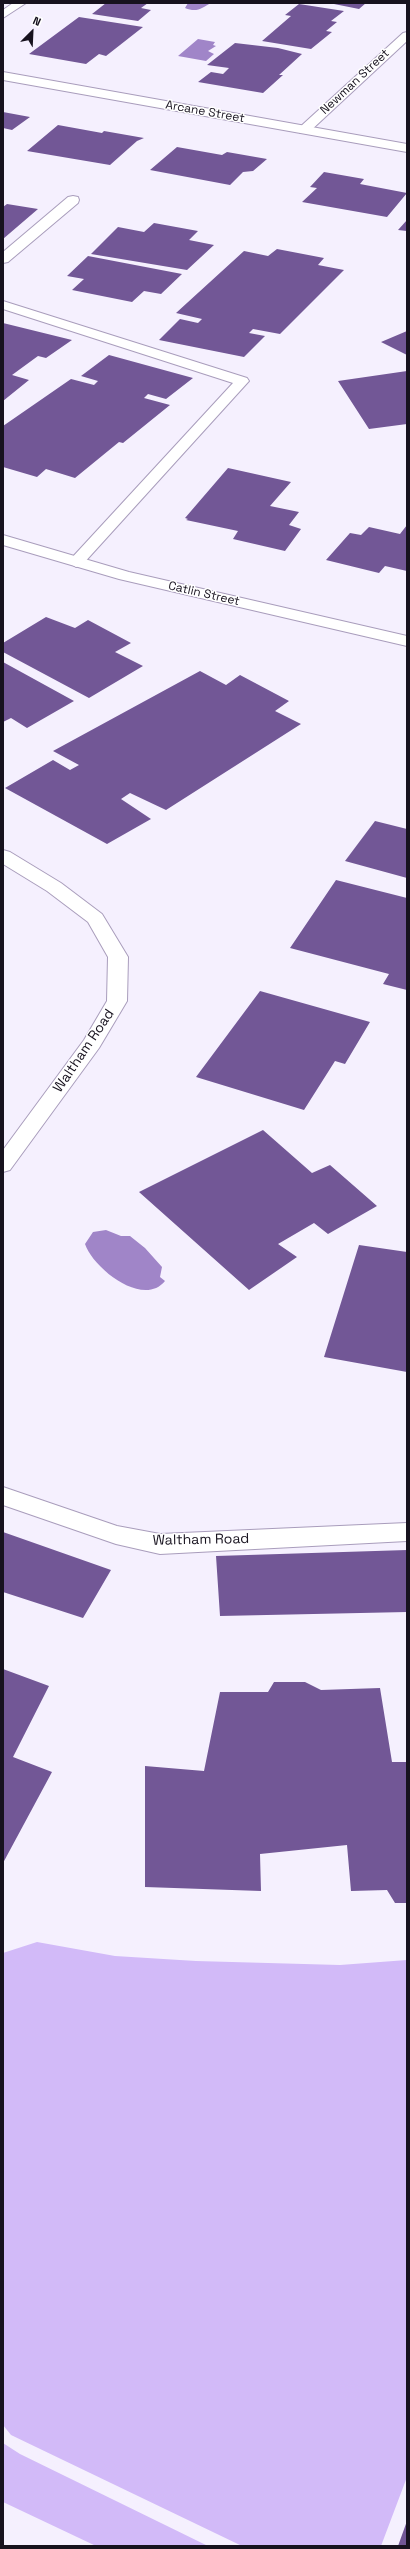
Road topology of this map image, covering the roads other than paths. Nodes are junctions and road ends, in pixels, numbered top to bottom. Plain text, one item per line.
1 (20, 3) edge
2 (3, 15) edge
3 (407, 35) edge
4 (3, 76) edge
5 (304, 130) junction
6 (407, 148) edge
7 (73, 200) dead end
8 (3, 259) edge
9 (3, 305) edge
10 (3, 540) edge
11 (76, 562) junction
12 (407, 642) edge
13 (3, 856) edge
14 (3, 1165) edge
15 (3, 1496) edge
16 (407, 1532) edge

1 - 2 street
3 - 5 street, Newman Street
4 - 5 street, Arcane Street
5 - 6 street, Arcane Street
7 - 8 street
9 - 11 street
10 - 11 street, Catlin Street
11 - 12 street, Catlin Street
13 - 14 street, Waltham Road
15 - 16 street, Waltham Road

